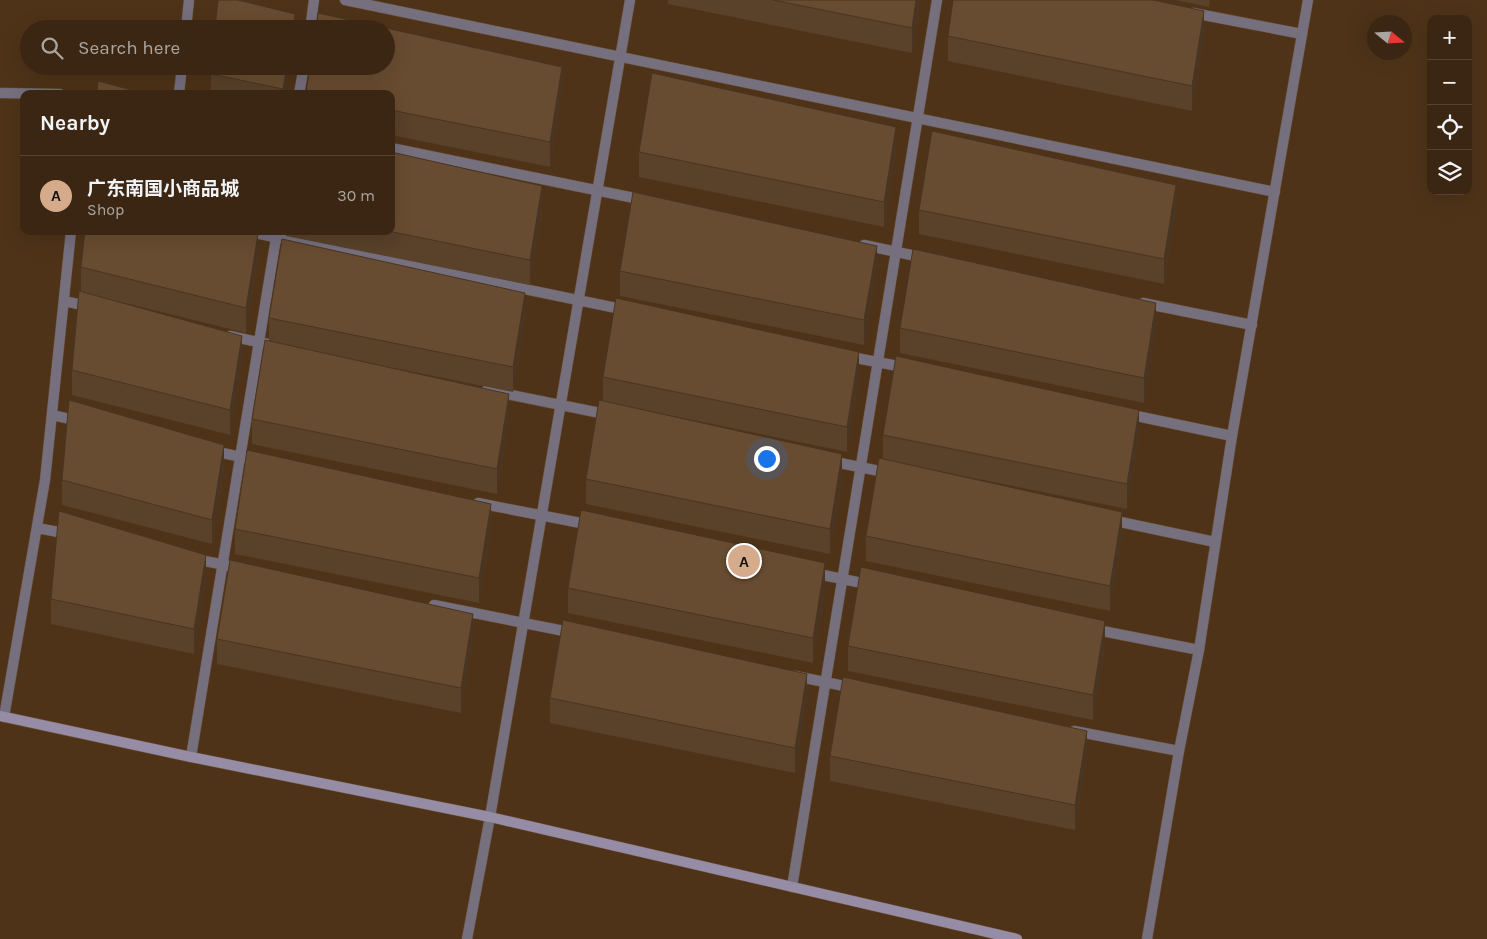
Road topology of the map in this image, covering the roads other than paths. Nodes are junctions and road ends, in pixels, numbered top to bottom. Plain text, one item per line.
1 (190, 0) edge
2 (314, 0) edge
3 (344, 0) edge
4 (630, 0) edge
5 (937, 0) edge
6 (1308, 0) edge
7 (1185, 11) edge
8 (187, 20) edge
9 (311, 20) edge
10 (1302, 34) junction
11 (620, 57) junction
12 (181, 75) edge
13 (302, 75) edge
14 (179, 90) edge
15 (300, 90) edge
16 (0, 93) edge
17 (20, 93) edge
18 (917, 118) junction
19 (395, 149) edge
20 (597, 190) junction
21 (1275, 192) junction
22 (655, 202) edge
23 (72, 235) edge
24 (276, 235) edge
25 (281, 235) edge
26 (857, 244) edge
27 (896, 252) junction
28 (934, 260) edge
29 (578, 300) junction
30 (64, 301) junction
31 (1136, 302) edge
32 (103, 309) edge
33 (636, 312) edge
34 (1252, 325) junction
35 (220, 334) edge
36 (259, 342) junction
37 (288, 348) edge
38 (839, 354) edge
39 (878, 362) junction
40 (916, 370) edge
41 (473, 387) edge
42 (561, 405) junction
43 (1117, 412) edge
44 (52, 415) junction
45 (619, 417) edge
46 (90, 424) edge
47 (1232, 436) junction
48 (202, 449) edge
49 (240, 457) junction
50 (822, 460) edge
51 (269, 463) edge
52 (860, 468) junction
53 (899, 476) edge
54 (464, 500) edge
55 (542, 515) junction
56 (1100, 518) edge
57 (600, 527) edge
58 (37, 528) junction
59 (76, 536) edge
60 (1215, 542) junction
61 (184, 557) edge
62 (223, 564) junction
63 (252, 570) edge
64 (803, 570) edge
65 (842, 579) junction
66 (880, 586) edge
67 (426, 604) edge
68 (524, 623) junction
69 (1083, 627) edge
70 (582, 634) edge
71 (1199, 650) junction
72 (786, 674) edge
73 (825, 682) junction
74 (863, 690) edge
75 (2, 717) edge
76 (1064, 729) edge
77 (1179, 751) junction
78 (191, 757) junction
79 (490, 817) junction
80 (792, 887) junction
81 (467, 939) edge
82 (1016, 939) edge
83 (1147, 939) edge

1 - 8 street
2 - 9 street
3 - 11 street
4 - 11 street
5 - 18 street
6 - 10 street
7 - 10 street
10 - 21 street
11 - 18 street
11 - 20 street
12 - 14 street
13 - 15 street
16 - 17 street
18 - 21 street
18 - 27 street
19 - 20 street
20 - 22 street
20 - 29 street
21 - 34 street
23 - 30 street
24 - 36 street
25 - 29 street
26 - 27 street
27 - 28 street
27 - 39 street
29 - 33 street
29 - 42 street
30 - 32 street
30 - 44 street
31 - 34 street
34 - 47 street
35 - 36 street
36 - 37 street
36 - 49 street
38 - 39 street
39 - 40 street
39 - 52 street
41 - 42 street
42 - 45 street
42 - 55 street
43 - 47 street
44 - 46 street
44 - 58 street
47 - 60 street
48 - 49 street
49 - 51 street
49 - 62 street
50 - 52 street
52 - 53 street
52 - 65 street
54 - 55 street
55 - 57 street
55 - 68 street
56 - 60 street
58 - 59 street
58 - 75 street
60 - 71 street
61 - 62 street
62 - 63 street
62 - 78 street
64 - 65 street
65 - 66 street
65 - 73 street
67 - 68 street
68 - 70 street
68 - 79 street
69 - 71 street
71 - 77 street
72 - 73 street
73 - 74 street
73 - 80 street
75 - 78 main road
76 - 77 street
77 - 83 street
78 - 79 main road
79 - 80 main road
79 - 81 street
80 - 82 main road

